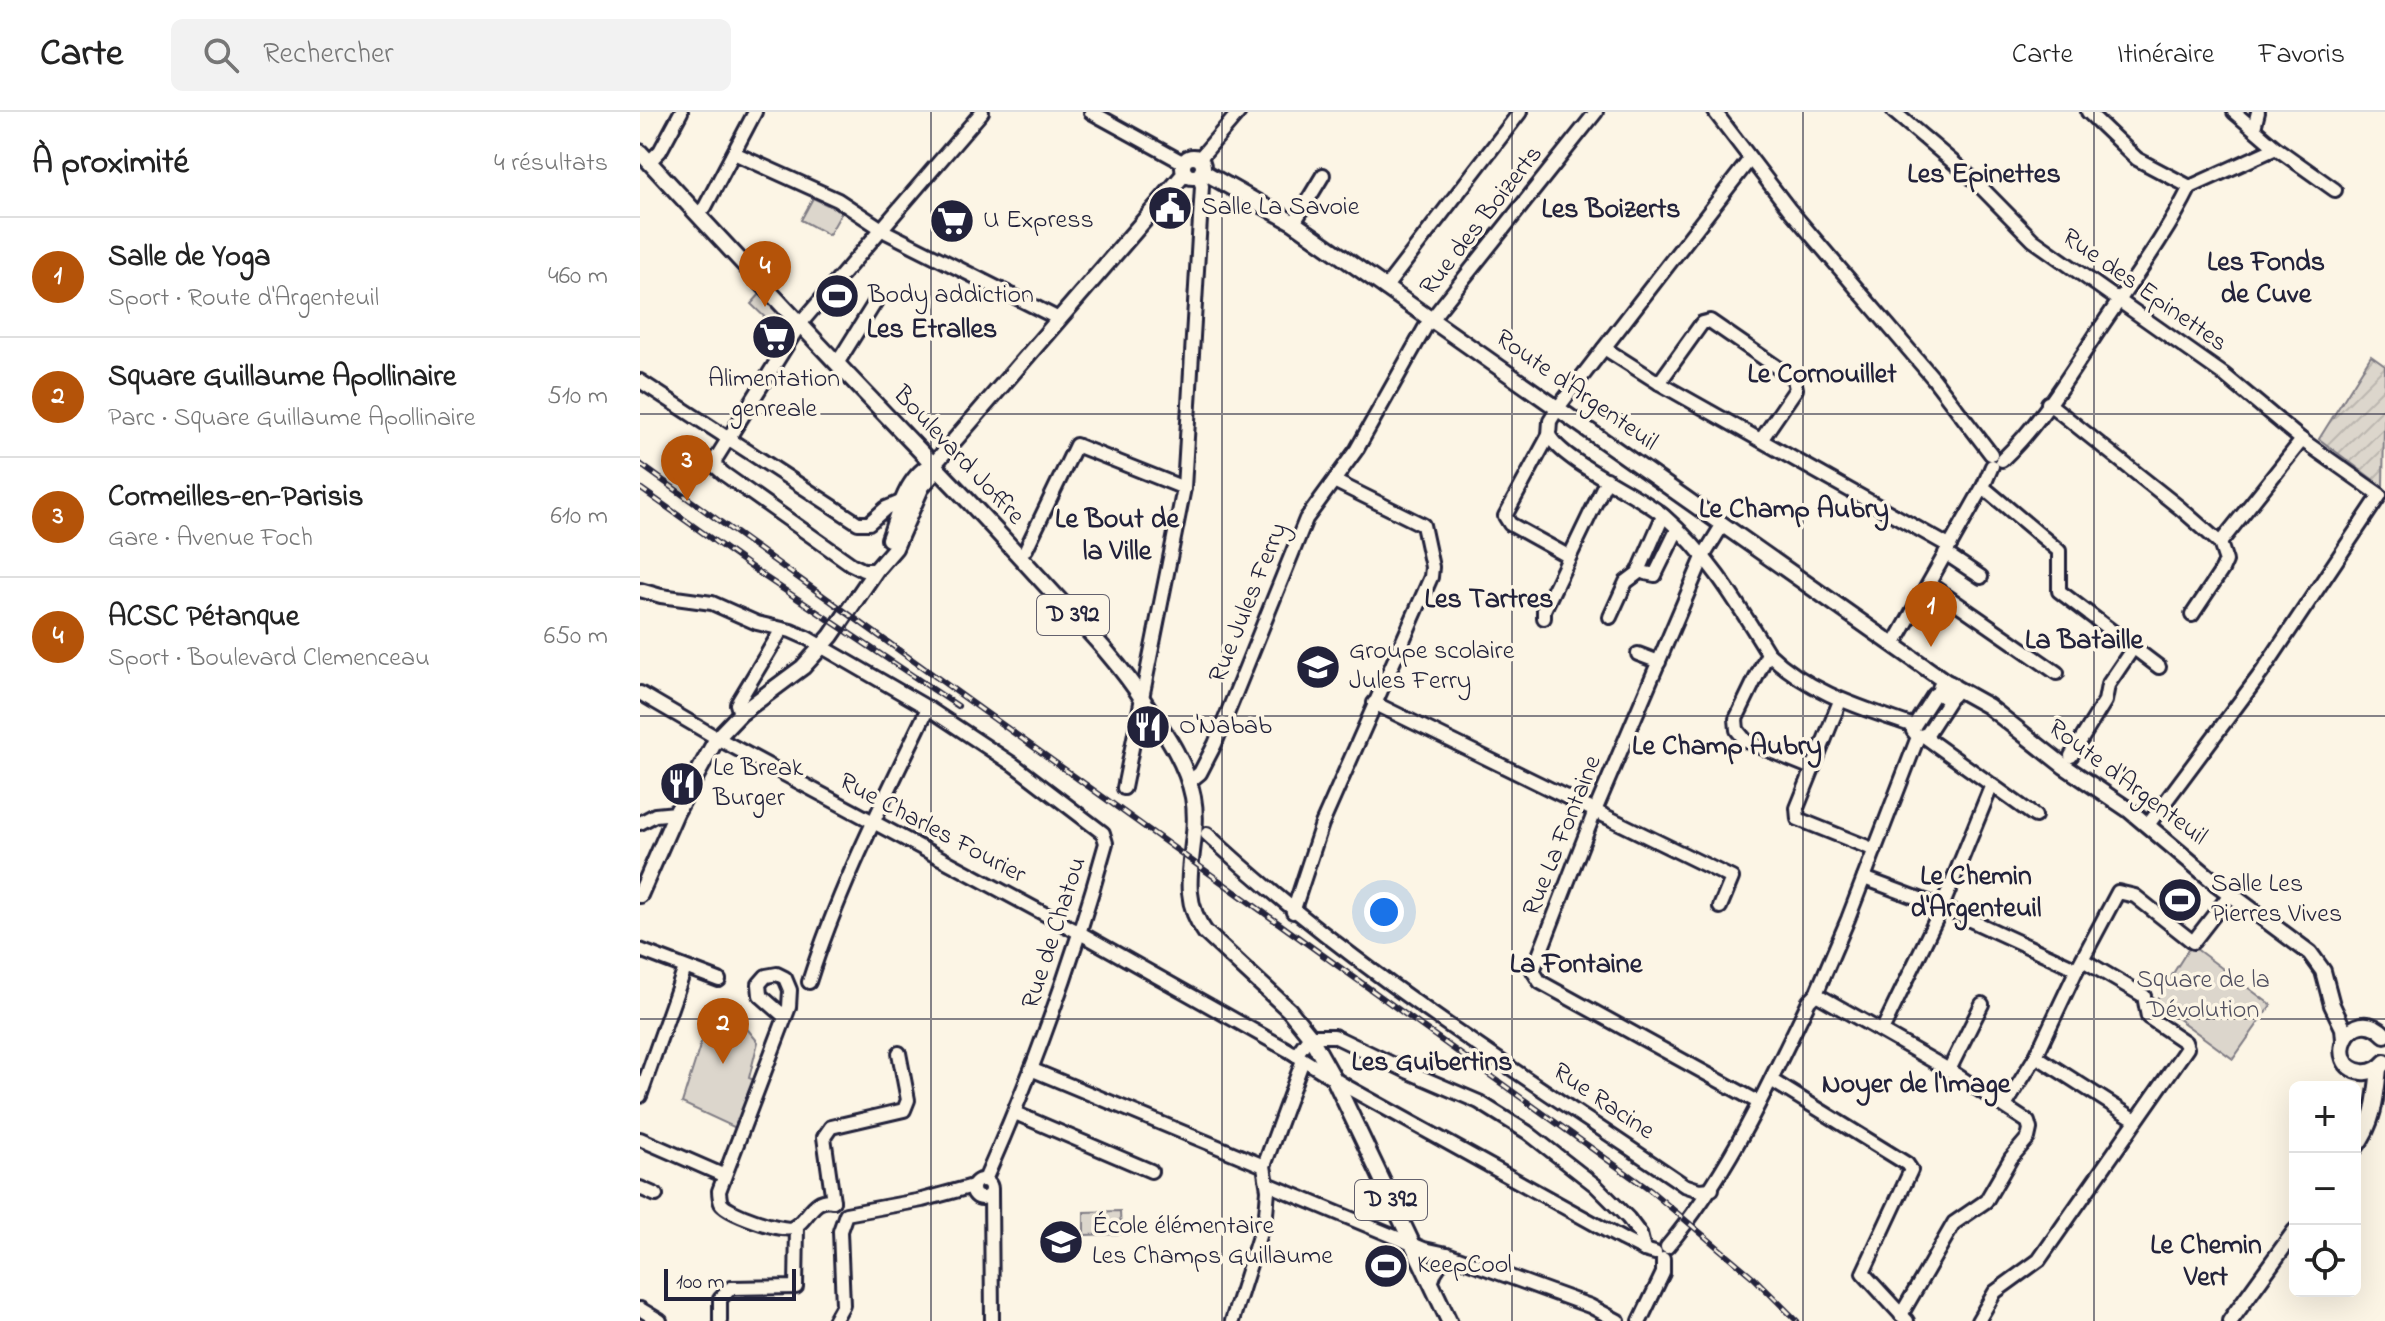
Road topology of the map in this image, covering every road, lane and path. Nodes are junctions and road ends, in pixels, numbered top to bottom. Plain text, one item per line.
1 (681, 112) edge
2 (755, 112) edge
3 (982, 112) edge
4 (1091, 112) edge
5 (1239, 112) edge
6 (1501, 112) edge
7 (1596, 112) edge
8 (1715, 112) edge
9 (1894, 112) edge
10 (2088, 112) edge
11 (2234, 112) edge
12 (2258, 112) edge
13 (1516, 116) edge
14 (2254, 128) junction
15 (2276, 148) junction
16 (734, 153) junction
17 (644, 157) edge
18 (1750, 159) junction
19 (1194, 168) junction
20 (1323, 175) dead end
21 (2190, 187) junction
22 (2335, 190) dead end
23 (699, 214) junction
24 (1294, 223) junction
25 (883, 229) junction
26 (1385, 288) junction
27 (2119, 300) junction
28 (876, 301) dead end
29 (1059, 319) junction
30 (1432, 320) junction
31 (800, 324) junction
32 (1604, 348) junction
33 (838, 362) junction
34 (640, 381) edge
35 (1659, 383) junction
36 (2048, 403) junction
37 (1558, 408) junction
38 (1549, 435) junction
39 (729, 437) junction
40 (1761, 440) junction
41 (2302, 440) junction
42 (1995, 460) junction
43 (935, 463) junction
44 (1607, 479) junction
45 (1334, 481) junction
46 (1983, 487) junction
47 (1184, 488) junction
48 (903, 501) junction
49 (1663, 516) junction
50 (1723, 524) junction
51 (1677, 530) junction
52 (2220, 543) junction
53 (1026, 549) dead end
54 (1947, 550) junction
55 (1704, 555) junction
56 (1568, 556) junction
57 (851, 564) junction
58 (878, 567) junction
59 (1645, 573) dead end
60 (1981, 577) dead end
61 (1929, 584) junction
62 (640, 590) edge
63 (860, 595) junction
64 (2192, 615) dead end
65 (1610, 617) dead end
66 (1544, 618) dead end
67 (782, 629) junction
68 (1894, 645) junction
69 (822, 647) junction
70 (2133, 648) junction
71 (1768, 653) junction
72 (1638, 654) dead end
73 (1659, 662) junction
74 (2159, 667) dead end
75 (2057, 673) dead end
76 (1946, 691) junction
77 (640, 693) edge
78 (1142, 698) junction
79 (1840, 701) junction
80 (1374, 703) junction
81 (928, 708) junction
82 (740, 714) junction
83 (1919, 733) junction
84 (717, 738) junction
85 (2071, 756) dead end
86 (1812, 768) junction
87 (1189, 782) junction
88 (1991, 787) junction
89 (1124, 788) dead end
90 (1595, 811) junction
91 (676, 813) junction
92 (2035, 816) dead end
93 (873, 822) junction
94 (640, 823) edge
95 (2148, 825) junction
96 (1207, 834) dead end
97 (1875, 850) junction
98 (1864, 878) junction
99 (2231, 893) junction
100 (640, 895) edge
101 (1720, 907) dead end
102 (1942, 907) junction
103 (1293, 912) junction
104 (1080, 933) junction
105 (640, 950) edge
106 (2080, 964) junction
107 (685, 968) junction
108 (719, 980) dead end
109 (809, 982) dead end
110 (2330, 992) junction
111 (1816, 994) junction
112 (1982, 1004) dead end
113 (785, 1017) dead end
114 (2362, 1025) junction
115 (1882, 1031) junction
116 (2385, 1035) edge
117 (1310, 1036) junction
118 (2344, 1040) junction
119 (899, 1053) dead end
120 (2036, 1056) junction
121 (1299, 1058) junction
122 (2382, 1065) edge
123 (1033, 1070) junction
124 (1949, 1070) junction
125 (2356, 1070) junction
126 (1334, 1079) junction
127 (1771, 1080) junction
128 (640, 1096) edge
129 (1758, 1102) junction
130 (2005, 1106) junction
131 (2373, 1110) junction
132 (1015, 1113) junction
133 (2136, 1120) junction
134 (640, 1139) edge
135 (2361, 1141) edge
136 (1264, 1166) junction
137 (1151, 1171) dead end
138 (718, 1173) dead end
139 (1268, 1184) junction
140 (983, 1186) junction
141 (640, 1188) edge
142 (1712, 1189) junction
143 (656, 1195) dead end
144 (833, 1201) junction
145 (846, 1214) junction
146 (797, 1226) junction
147 (2289, 1239) edge
148 (1412, 1244) junction
149 (1657, 1252) junction
150 (1447, 1254) junction
151 (1431, 1283) junction
152 (640, 1309) edge
153 (1904, 1318) edge
154 (660, 1321) edge
155 (720, 1321) edge
156 (834, 1321) edge
157 (992, 1321) edge
158 (1232, 1321) edge
159 (1449, 1321) edge
160 (1618, 1321) edge
161 (1640, 1321) edge
162 (1978, 1321) edge
163 (2230, 1321) edge

1 - 17 street
2 - 16 street
3 - 25 street
4 - 19 street
5 - 19 street
6 - 13 street
7 - 30 street, Rue des Boizerts
8 - 18 street
9 - 27 street, Rue des Epinettes
10 - 21 street
11 - 14 street
12 - 14 street
13 - 26 street
14 - 15 street
15 - 21 street
15 - 22 street
16 - 23 street
16 - 25 street
17 - 23 main road, D 392
18 - 32 street
18 - 42 street
19 - 24 main road, Route d'Argenteuil
19 - 29 main road
19 - 47 street
20 - 24 street
21 - 27 street
23 - 31 main road, D 392
24 - 26 main road, Route d'Argenteuil
25 - 29 street
25 - 31 street
26 - 30 main road, Route d'Argenteuil
27 - 36 street
27 - 41 street, Rue des Epinettes
28 - 33 street
29 - 43 main road
30 - 37 main road, Route d'Argenteuil
30 - 45 street, Rue Jules Ferry
31 - 33 main road, Boulevard Joffre / D 392
31 - 39 street
32 - 35 street
32 - 37 street
33 - 43 main road, Boulevard Joffre / D 392
34 - 39 street
35 - 40 street
35 - 40 street
36 - 42 street
36 - 52 street
37 - 38 street
37 - 50 main road, Route d'Argenteuil
38 - 44 street
38 - 56 street
39 - 48 street
39 - 57 street
40 - 54 street
41 - 52 street
41 - 95 street, Rue des Epinettes
42 - 46 street
43 - 48 main road
43 - 58 main road
43 - 78 main road, Boulevard Joffre / D 392
44 - 49 street
44 - 56 street
45 - 80 street
45 - 87 street, Rue Jules Ferry
46 - 54 street
46 - 70 street
47 - 53 street
47 - 78 street
48 - 58 main road
49 - 51 street
49 - 65 street
50 - 55 street, Rue La Fontaine
50 - 68 main road, Route d'Argenteuil
51 - 55 street
51 - 59 street
52 - 64 street
54 - 60 street
54 - 61 street
55 - 71 street
55 - 73 street, Rue La Fontaine
56 - 66 street
57 - 58 street
57 - 63 street
58 - 63 main road
61 - 68 street
61 - 75 street
62 - 67 street, Rue de Chatou
63 - 69 main road
67 - 69 street, Rue de Chatou
67 - 82 street
68 - 76 main road, Route d'Argenteuil
69 - 81 street, Rue de Chatou
69 - 82 main road
70 - 74 street
70 - 85 street
71 - 79 street
71 - 86 street
72 - 73 street
73 - 90 street, Rue La Fontaine
76 - 83 street
76 - 95 main road, Route d'Argenteuil
77 - 84 street, Rue Charles Fourier
78 - 87 main road, Boulevard Joffre / D 392
78 - 89 street
79 - 83 street
79 - 86 street
80 - 90 street
80 - 103 street
81 - 93 street
81 - 104 street, Rue de Chatou
82 - 84 main road
83 - 88 street
83 - 97 street
84 - 91 main road
84 - 93 street, Rue Charles Fourier
86 - 97 street
87 - 117 main road, Boulevard Joffre / D 392
88 - 92 street
88 - 102 street
90 - 101 street
90 - 129 street, Rue La Fontaine
91 - 94 street
91 - 100 main road
93 - 104 street, Rue Charles Fourier
93 - 109 street
95 - 99 main road, Route d'Argenteuil
96 - 103 street, Rue Racine
97 - 98 street
98 - 102 street
98 - 111 street
99 - 106 street
99 - 110 main road, Route d'Argenteuil
102 - 106 street
102 - 115 street
103 - 142 street, Rue Racine
104 - 121 street, Rue Charles Fourier
104 - 123 street, Rue de Chatou
105 - 107 street
106 - 120 street
106 - 133 street
107 - 108 street
107 - 128 street
110 - 114 main road, Route d'Argenteuil
110 - 118 main road, Route d'Argenteuil
111 - 115 street
111 - 127 street
112 - 124 street
113 - 146 street
114 - 116 main road
114 - 118 main road
115 - 124 street
117 - 121 street
117 - 126 main road, Boulevard Joffre / D 392
117 - 149 street
118 - 125 main road, Route d'Argenteuil
119 - 144 street
120 - 130 street
120 - 133 street
121 - 126 street, Rue Charles Fourier
121 - 136 street
122 - 125 main road
122 - 131 main road
123 - 132 street, Rue de Chatou
123 - 136 street
124 - 130 street
125 - 131 main road, Route d'Argenteuil
126 - 148 main road, Boulevard Joffre / D 392
126 - 149 street, Rue Charles Fourier
127 - 129 street
127 - 153 street
129 - 142 street
130 - 153 street
131 - 135 main road
132 - 137 street
132 - 140 street, Rue de Chatou
133 - 162 street
134 - 138 street
136 - 139 street
139 - 148 street
139 - 158 street
140 - 145 street
140 - 157 street
141 - 143 street
142 - 149 street
144 - 145 street
144 - 146 street
145 - 156 street
146 - 155 street
147 - 163 main road
148 - 150 street
148 - 151 main road, Boulevard Joffre / D 392
149 - 161 street
150 - 151 street
150 - 160 street
151 - 159 main road, Boulevard Joffre / D 392
152 - 154 street

